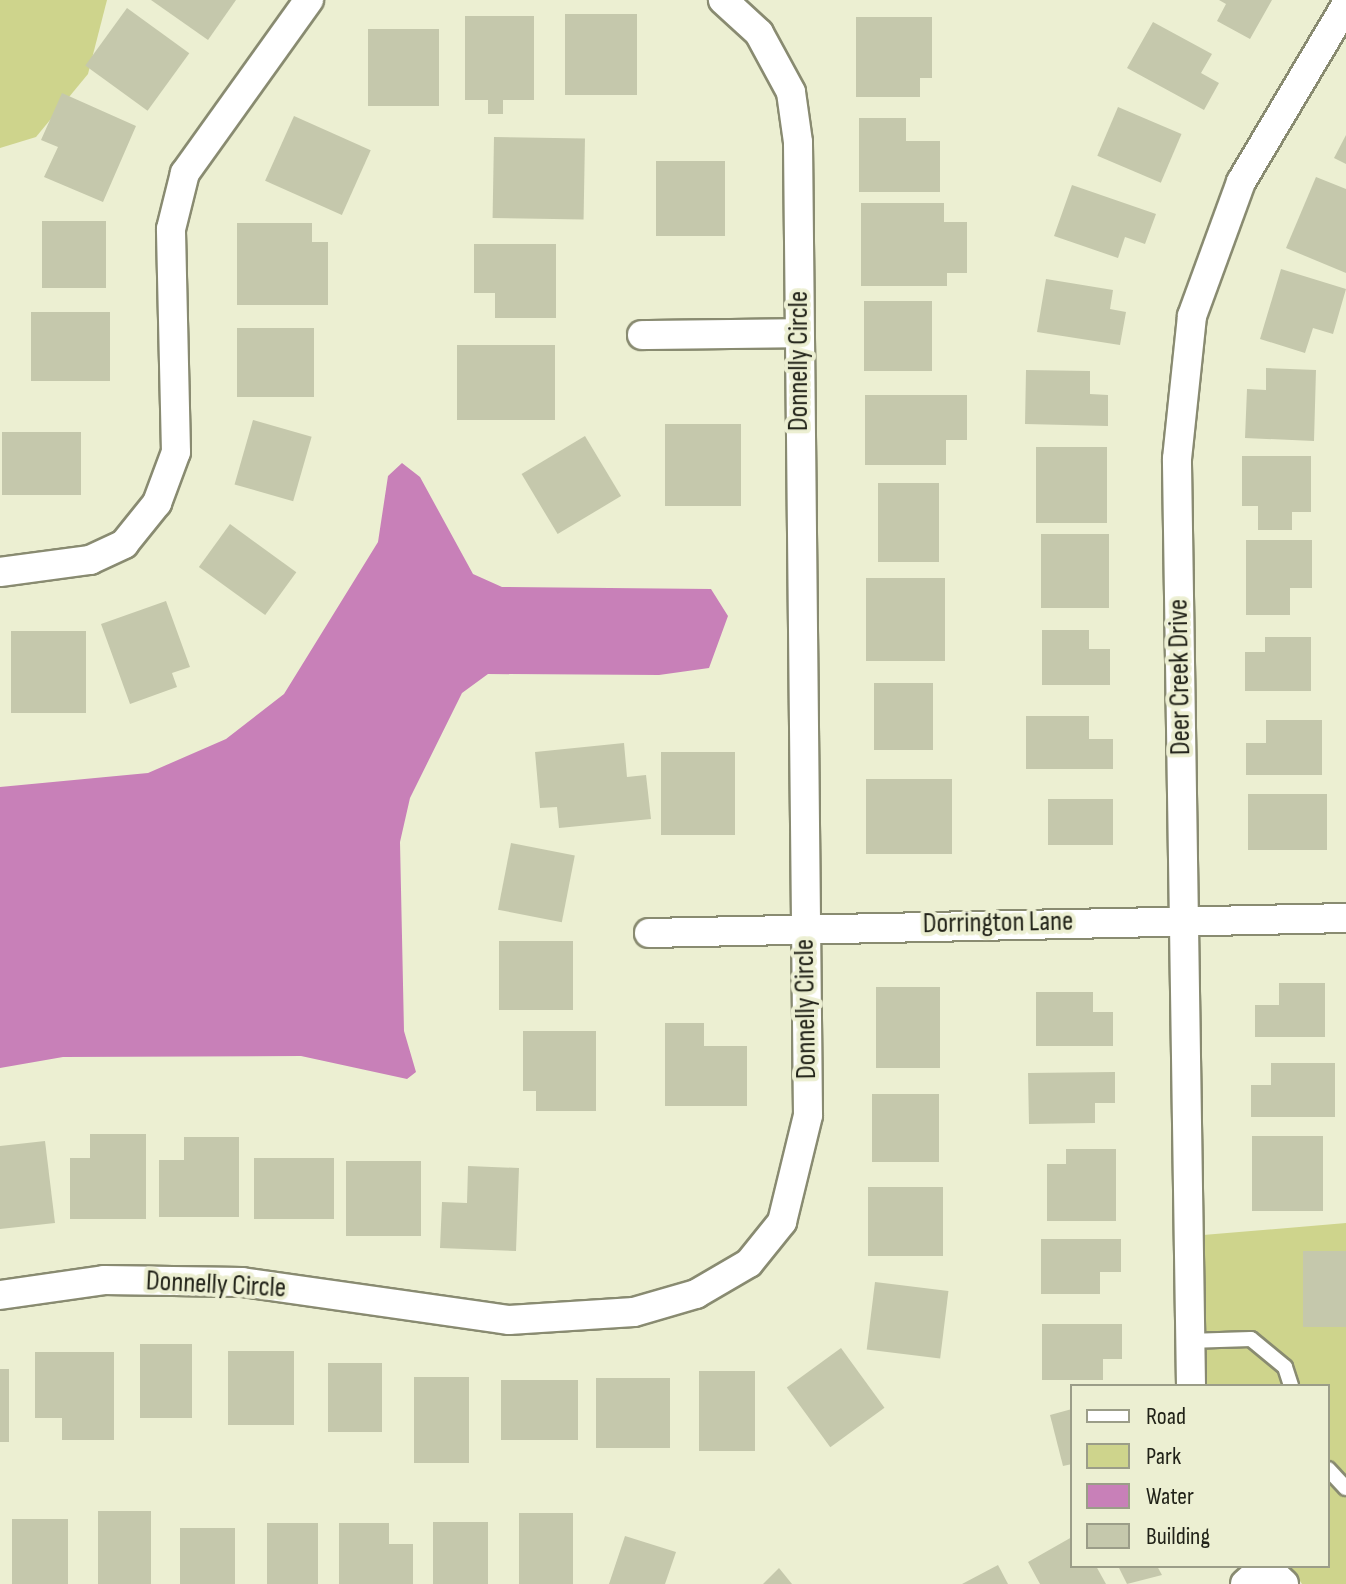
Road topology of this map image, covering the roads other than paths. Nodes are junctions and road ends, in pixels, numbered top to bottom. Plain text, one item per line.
1 (309, 0) edge
2 (723, 0) edge
3 (1346, 5) edge
4 (799, 333) junction
5 (642, 335) dead end
6 (0, 572) edge
7 (1346, 918) edge
8 (1184, 919) junction
9 (804, 927) junction
10 (649, 933) dead end
11 (0, 1295) edge
12 (1185, 1341) junction
13 (1191, 1384) edge
14 (1290, 1384) edge
15 (1330, 1471) edge
16 (1346, 1488) edge
17 (1263, 1568) edge
18 (1267, 1568) edge
19 (1245, 1584) edge
20 (1284, 1584) edge

1 - 6 street
2 - 4 street, Donnelly Circle
3 - 8 street, Deer Creek Drive
4 - 5 street
4 - 9 street, Donnelly Circle
7 - 8 street, Dorrington Lane
8 - 9 street, Dorrington Lane
8 - 12 street, Deer Creek Drive
9 - 10 street, Dorrington Lane
9 - 11 street, Donnelly Circle
12 - 13 street, Deer Creek Drive
12 - 14 lane
15 - 16 lane
17 - 19 street
18 - 20 street

